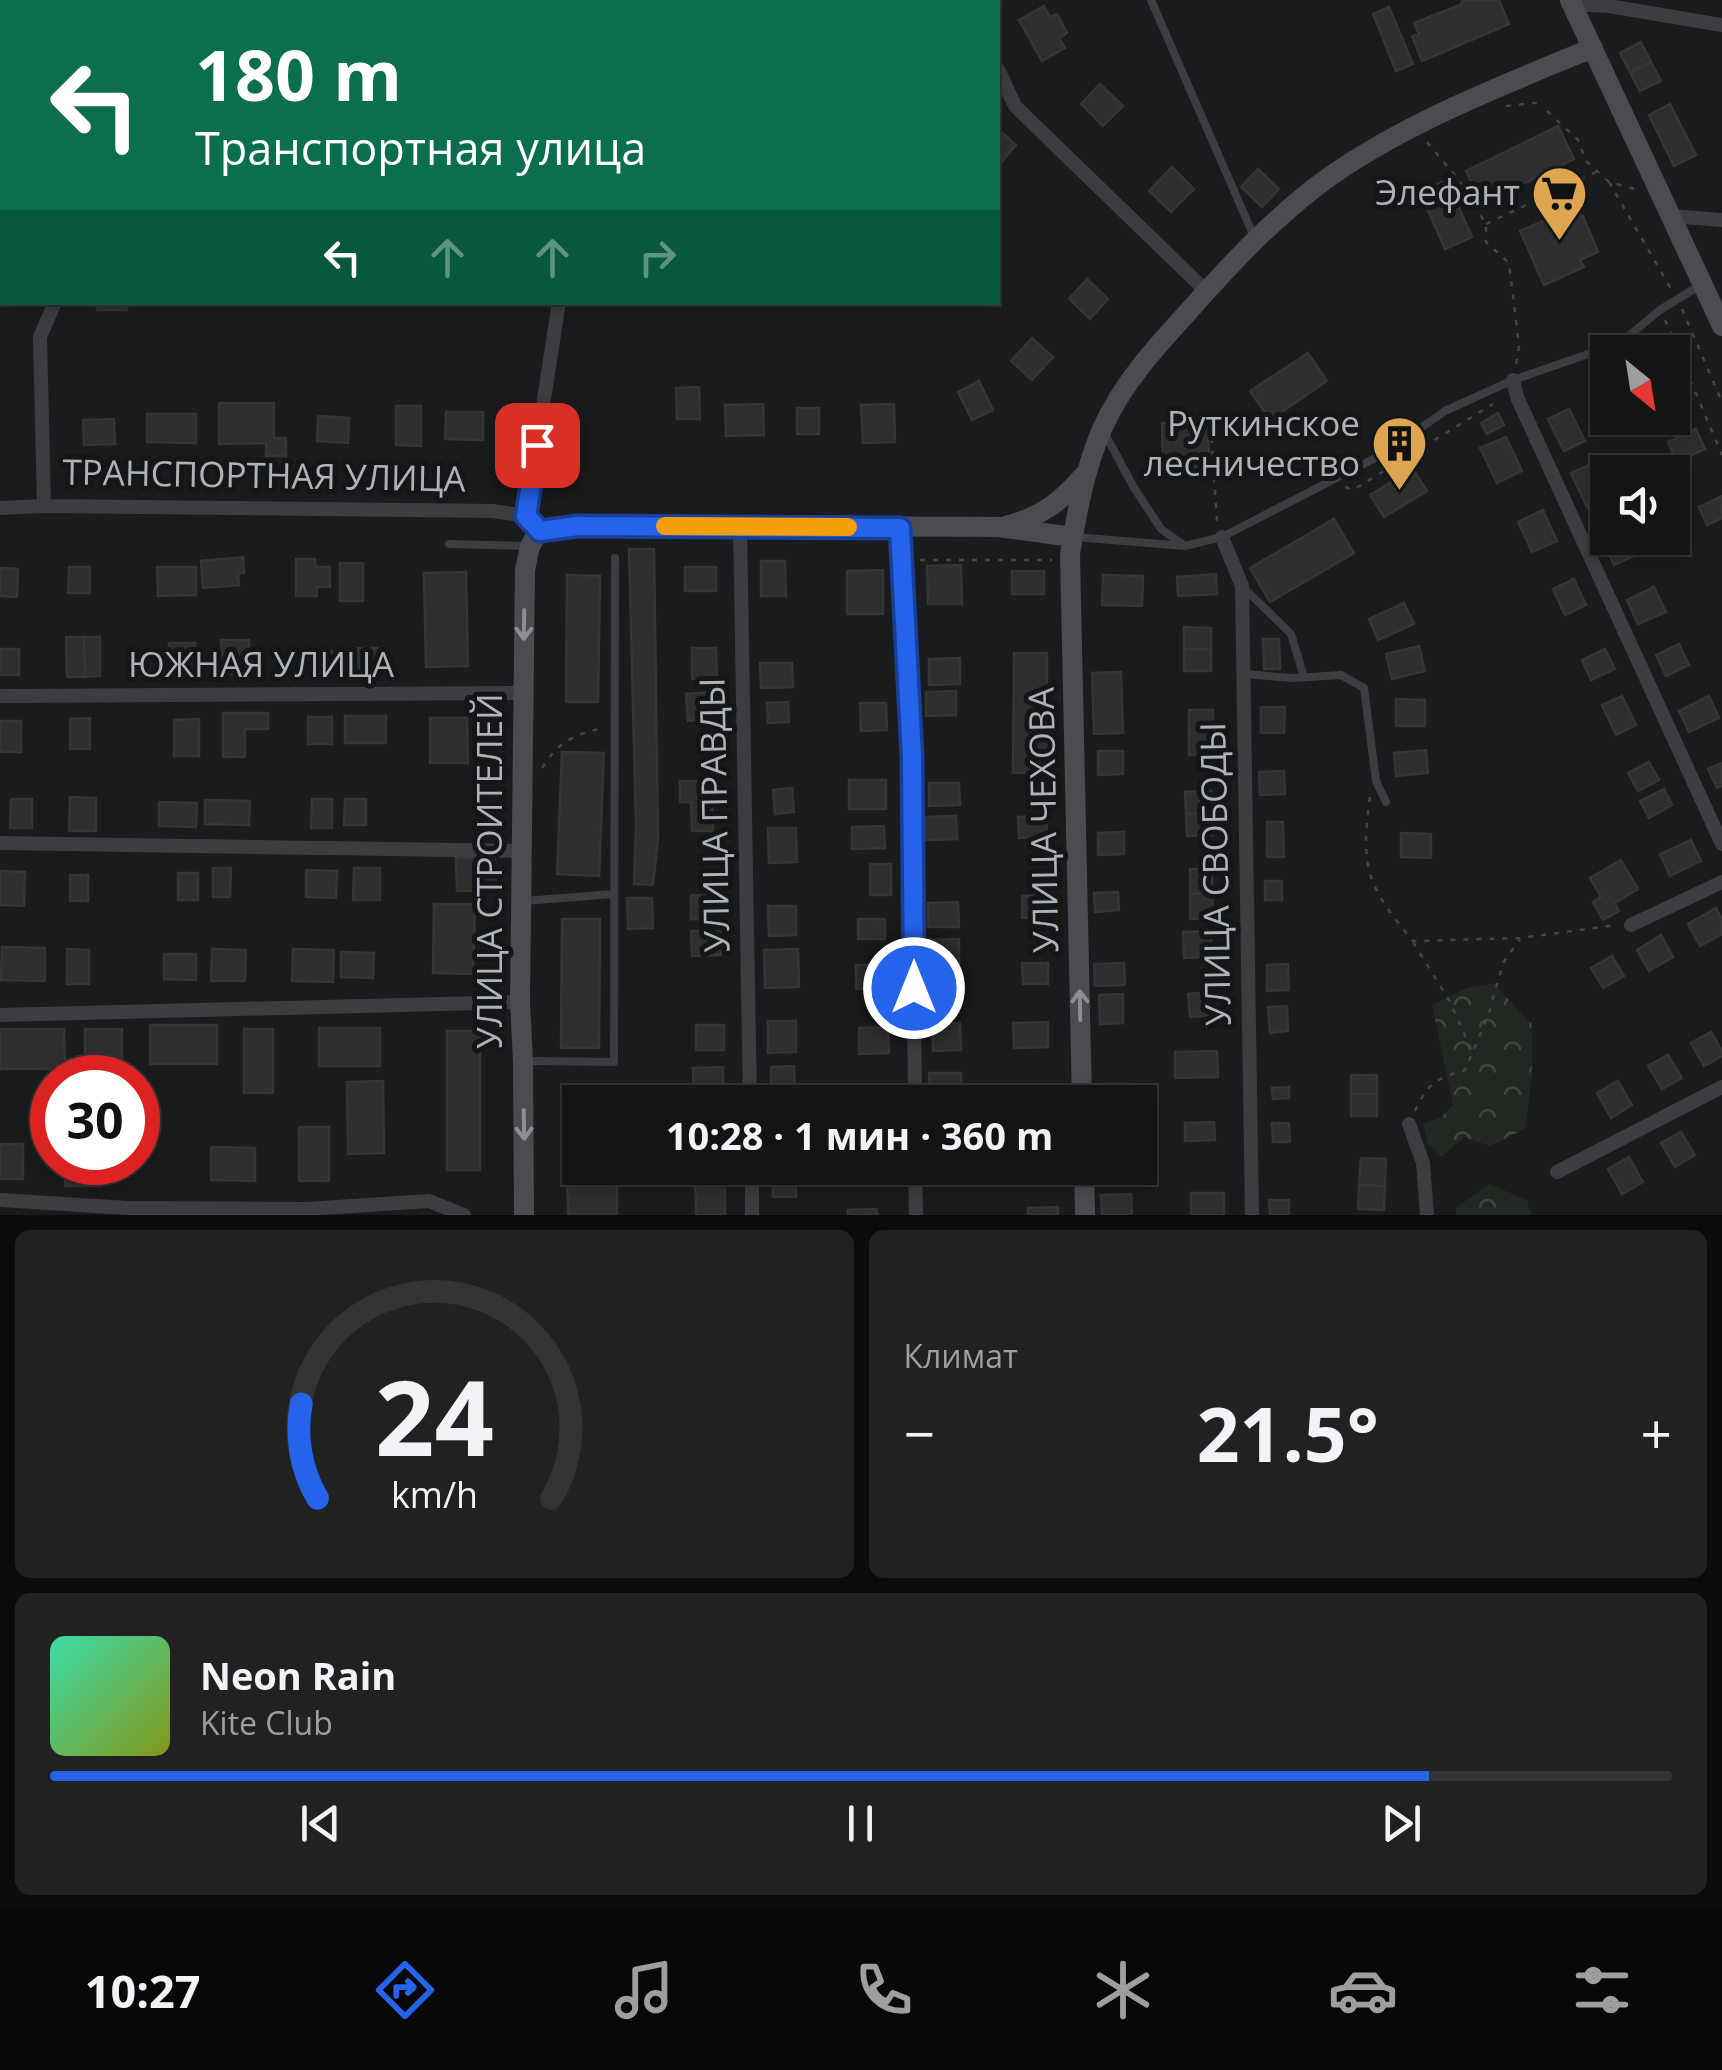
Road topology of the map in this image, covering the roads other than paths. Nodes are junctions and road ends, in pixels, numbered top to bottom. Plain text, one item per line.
1 (1151, 0) edge
2 (1571, 2) edge
3 (1722, 25) edge
4 (1592, 48) junction
5 (1002, 92) edge
6 (1671, 216) junction
7 (1722, 220) edge
8 (1256, 239) junction
9 (1702, 284) junction
10 (1206, 292) junction
11 (53, 305) edge
12 (559, 305) edge
13 (1722, 326) edge
14 (1514, 386) junction
15 (1102, 428) junction
16 (1085, 474) junction
17 (44, 506) junction
18 (0, 508) edge
19 (740, 526) junction
20 (999, 527) junction
21 (900, 528) junction
22 (1219, 530) junction
23 (532, 531) junction
24 (1073, 537) junction
25 (449, 544) dead end
26 (1185, 546) junction
27 (615, 558) dead end
28 (1242, 586) junction
29 (1243, 674) junction
30 (1304, 677) junction
31 (522, 693) junction
32 (0, 696) edge
33 (1386, 802) dead end
34 (0, 844) edge
35 (1722, 844) edge
36 (521, 851) junction
37 (1722, 882) edge
38 (614, 894) junction
39 (521, 901) junction
40 (1631, 926) dead end
41 (520, 1002) junction
42 (0, 1016) edge
43 (523, 1061) junction
44 (750, 1085) edge
45 (915, 1085) edge
46 (1082, 1085) edge
47 (1722, 1087) edge
48 (1408, 1124) road end
49 (1557, 1172) dead end
50 (752, 1185) edge
51 (915, 1185) edge
52 (1084, 1185) edge
53 (0, 1200) edge
54 (128, 1212) edge
55 (306, 1212) edge
56 (464, 1215) edge
57 (524, 1215) edge
58 (752, 1215) edge
59 (916, 1215) edge
60 (1084, 1215) edge
61 (1252, 1215) edge
62 (1427, 1215) edge

1 - 8 lane
2 - 3 street
2 - 4 street
4 - 6 street
4 - 8 street
5 - 10 street
6 - 7 street
6 - 9 street
8 - 10 street
9 - 13 street
9 - 14 lane
10 - 15 street
11 - 17 street
12 - 23 street
14 - 22 lane
14 - 35 street
15 - 16 street
15 - 26 lane
16 - 20 street
16 - 24 street
17 - 18 street, ТРАНСПОРТНАЯ УЛИЦА
17 - 23 street, ТРАНСПОРТНАЯ УЛИЦА
19 - 21 street, ТРАНСПОРТНАЯ УЛИЦА
19 - 23 street, ТРАНСПОРТНАЯ УЛИЦА
19 - 44 street, УЛИЦА ПРАВДЫ
20 - 21 street, ТРАНСПОРТНАЯ УЛИЦА
20 - 24 street
21 - 45 street
22 - 26 lane
22 - 28 street, УЛИЦА СВОБОДЫ
23 - 25 lane
23 -> 31 street, УЛИЦА СТРОИТЕЛЕЙ
24 - 26 lane
46 -> 24 street, УЛИЦА ЧЕХОВА
27 - 38 lane
28 - 29 street, УЛИЦА СВОБОДЫ
28 - 30 lane
29 - 30 lane
29 - 61 street, УЛИЦА СВОБОДЫ
30 - 33 lane
31 - 32 street, ЮЖНАЯ УЛИЦА
31 - 36 street, УЛИЦА СТРОИТЕЛЕЙ
34 - 36 street
36 - 39 street, УЛИЦА СТРОИТЕЛЕЙ
37 - 40 street
38 - 39 lane
38 - 43 lane
39 - 41 street, УЛИЦА СТРОИТЕЛЕЙ
41 - 42 street
41 - 43 street, УЛИЦА СТРОИТЕЛЕЙ
43 -> 57 street, УЛИЦА СТРОИТЕЛЕЙ
47 - 49 street
48 - 62 street
50 - 58 street
51 - 59 street
52 - 60 street
53 - 54 street
54 - 55 street
55 - 56 street

